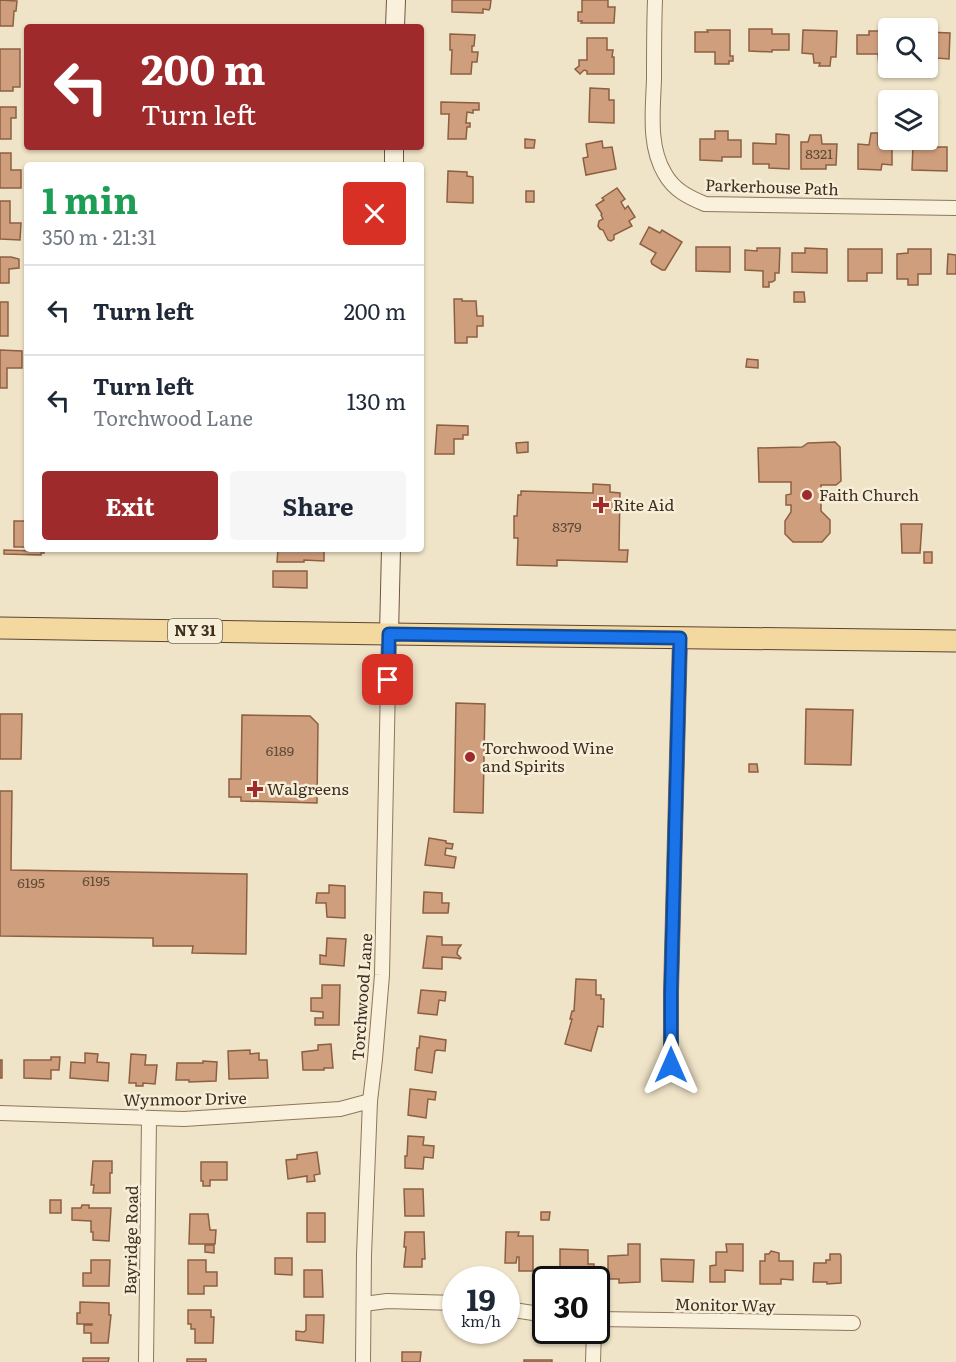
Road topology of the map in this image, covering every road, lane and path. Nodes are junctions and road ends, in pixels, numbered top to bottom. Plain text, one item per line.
1 (396, 0) edge
2 (655, 0) edge
3 (395, 24) edge
4 (956, 208) edge
5 (391, 552) edge
6 (0, 628) edge
7 (389, 634) junction
8 (680, 638) junction
9 (956, 641) edge
10 (671, 1065) dead end
11 (370, 1101) junction
12 (0, 1113) edge
13 (149, 1118) junction
14 (442, 1303) edge
15 (364, 1304) junction
16 (610, 1319) edge
17 (853, 1323) dead end
18 (594, 1344) edge
19 (146, 1362) edge
20 (363, 1362) edge
21 (593, 1362) edge

1 - 3 street
2 - 4 street, Parkerhouse Path
5 - 7 street
6 - 7 main road, NY 31
7 - 8 main road, NY 31
7 - 11 street, Torchwood Lane
8 - 9 main road, NY 31
8 - 10 street
11 - 13 street, Wynmoor Drive
11 - 15 street, Torchwood Lane
12 - 13 street, Wynmoor Drive
13 - 19 street, Bayridge Road
14 - 15 street
15 - 20 street, Torchwood Lane
16 - 17 street, Monitor Way
18 - 21 street

